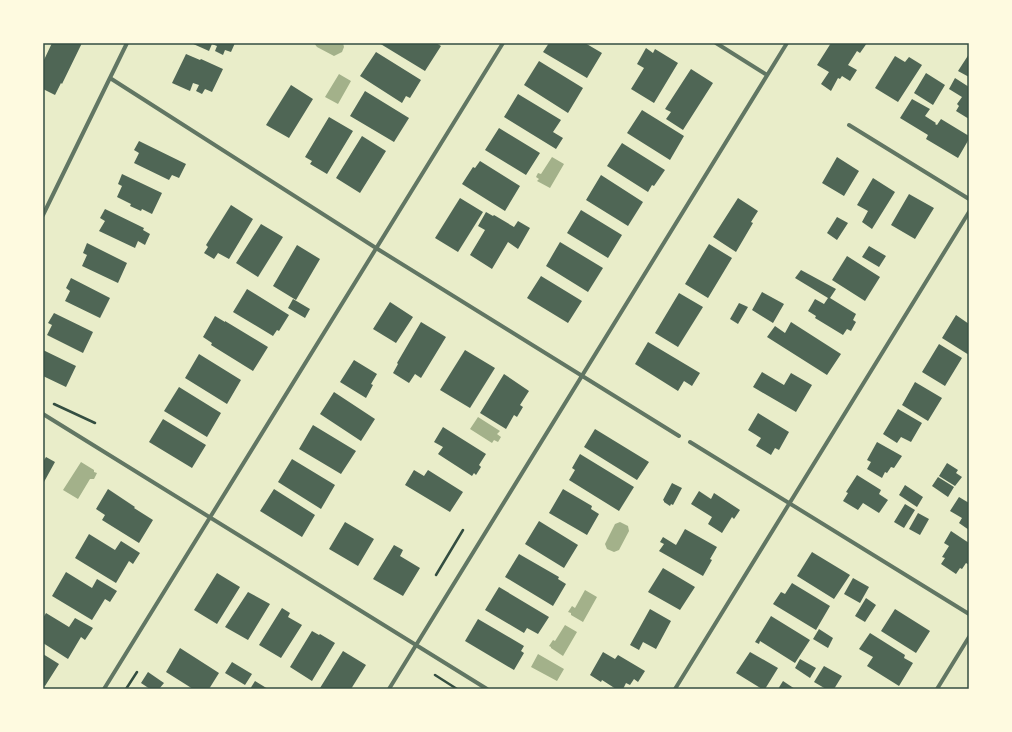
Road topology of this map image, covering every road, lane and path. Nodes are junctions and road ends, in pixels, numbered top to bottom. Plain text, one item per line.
1 (127, 43) edge
2 (503, 43) edge
3 (716, 43) edge
4 (787, 43) edge
5 (767, 75) junction
6 (110, 78) junction
7 (849, 125) dead end
8 (969, 199) edge
9 (969, 212) edge
10 (43, 214) edge
11 (376, 248) junction
12 (581, 376) junction
13 (52, 403) dead end
14 (43, 414) edge
15 (95, 423) dead end
16 (679, 436) dead end
17 (690, 442) dead end
18 (789, 503) junction
19 (210, 518) junction
20 (464, 530) dead end
21 (436, 575) dead end
22 (969, 614) edge
23 (969, 637) edge
24 (416, 645) junction
25 (137, 672) dead end
26 (435, 675) dead end
27 (104, 689) edge
28 (126, 689) edge
29 (389, 689) edge
30 (457, 689) edge
31 (487, 689) edge
32 (675, 689) edge
33 (937, 689) edge

1 - 6 street
2 - 11 street
3 - 5 street
4 - 5 street
5 - 12 street
6 - 10 street
6 - 11 street
7 - 8 street
9 - 18 street
11 - 12 street
11 - 19 street
12 - 16 street
12 - 24 street
13 - 15 path
14 - 19 street
17 - 18 street
18 - 22 street
18 - 32 street
19 - 24 street
19 - 27 street
20 - 21 path
23 - 33 street
24 - 29 street
24 - 31 street
25 - 28 path
26 - 30 path

